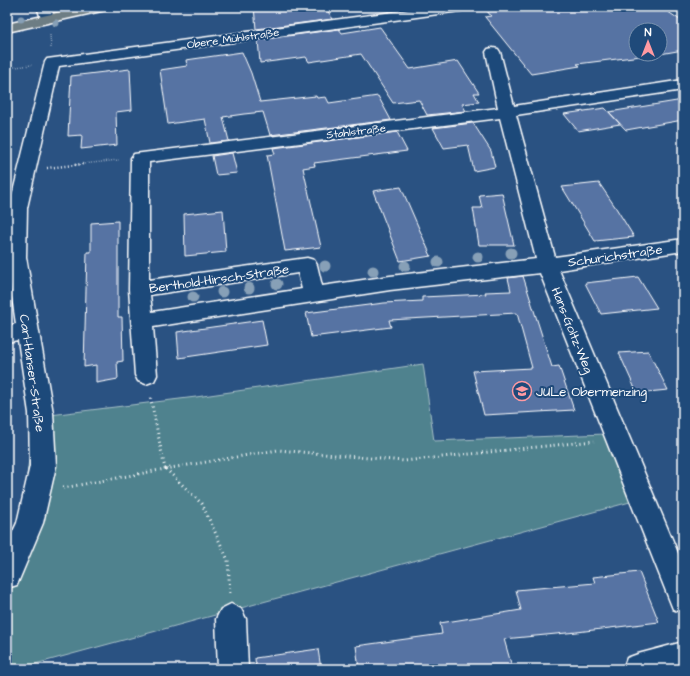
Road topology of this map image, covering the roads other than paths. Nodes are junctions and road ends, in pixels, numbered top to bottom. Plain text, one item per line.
1 (101, 7) edge
2 (460, 7) edge
3 (47, 18) edge
4 (7, 28) edge
5 (493, 52) dead end
6 (52, 62) joint
7 (683, 85) edge
8 (507, 112) junction
9 (683, 245) edge
10 (547, 265) junction
11 (139, 289) junction
12 (313, 295) junction
13 (142, 321) junction
14 (17, 332) edge
15 (146, 375) road end
16 (7, 575) edge
17 (683, 600) edge
18 (231, 619) road end
19 (683, 657) edge
20 (233, 669) edge
21 (638, 669) edge

1 - 3 main road
2 - 6 street, Obere Mühlstraße
3 - 4 main road
5 - 8 street, Hans-Goltz-Weg
6 - 14 street, Carl-Hanser-Straße
7 - 8 street, Stahlstraße
8 - 10 street, Hans-Goltz-Weg
8 - 11 street, Stahlstraße
9 - 10 street, Schurichstraße
10 - 12 street
10 - 17 street, Hans-Goltz-Weg
11 - 12 street, Berthold-Hirsch-Straße
11 - 13 street, Berthold-Hirsch-Straße
12 - 13 street
13 - 15 street, Berthold-Hirsch-Straße
14 - 16 street, Carl-Hanser-Straße
18 - 20 street
19 - 21 street

